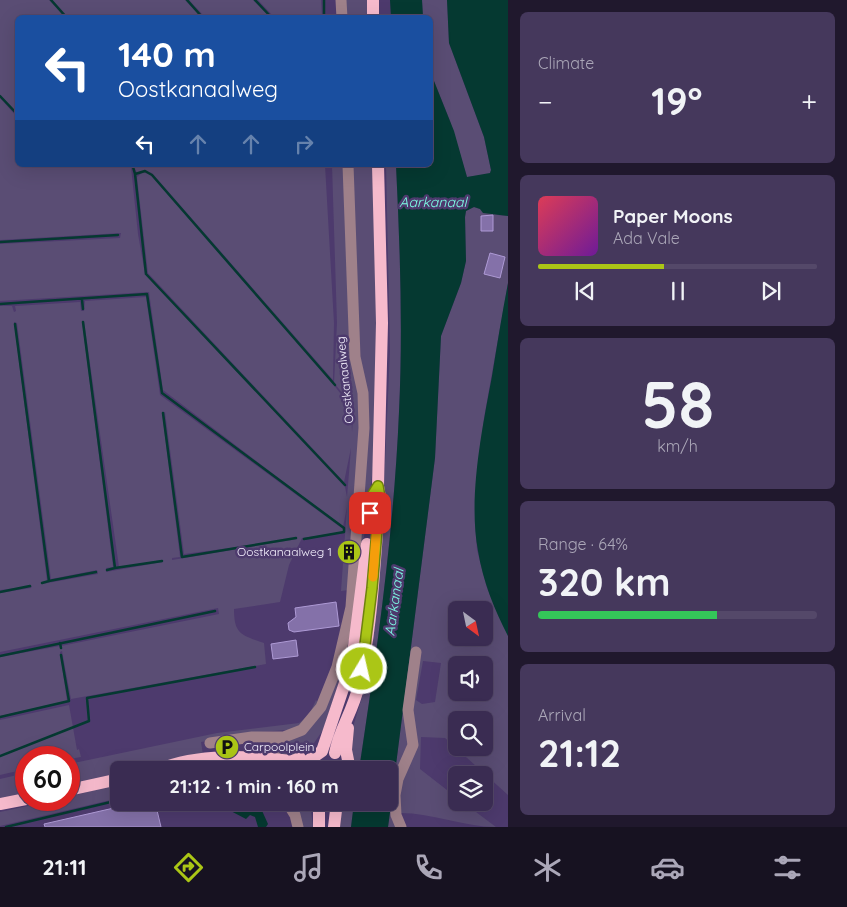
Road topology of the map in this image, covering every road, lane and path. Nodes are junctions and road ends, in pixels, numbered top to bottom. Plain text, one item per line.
1 (341, 0) edge
2 (373, 0) edge
3 (342, 15) edge
4 (373, 15) edge
5 (348, 167) edge
6 (378, 167) edge
7 (378, 486) junction
8 (416, 652) dead end
9 (351, 712) junction
10 (276, 738) junction
11 (210, 743) dead end
12 (325, 750) junction
13 (274, 761) edge
14 (308, 761) edge
15 (340, 761) edge
16 (349, 761) edge
17 (110, 781) edge
18 (80, 788) edge
19 (15, 801) edge
20 (0, 804) edge
21 (293, 811) edge
22 (315, 811) edge
23 (319, 811) edge
24 (331, 811) edge
25 (336, 811) edge
26 (319, 824) edge
27 (298, 827) edge
28 (333, 827) edge
29 (402, 827) edge

1 - 3 street
2 - 4 main road
5 - 10 street, Oostkanaalweg
6 - 7 main road
7 - 9 main road
7 - 12 main road
8 - 29 street
9 - 12 main road
9 - 16 main road
10 - 11 street
10 - 13 street
12 - 14 main road
12 - 15 main road
17 - 18 main road
19 - 20 main road
21 - 27 street
22 - 26 main road
23 - 26 main road
24 - 28 main road
25 - 28 main road

